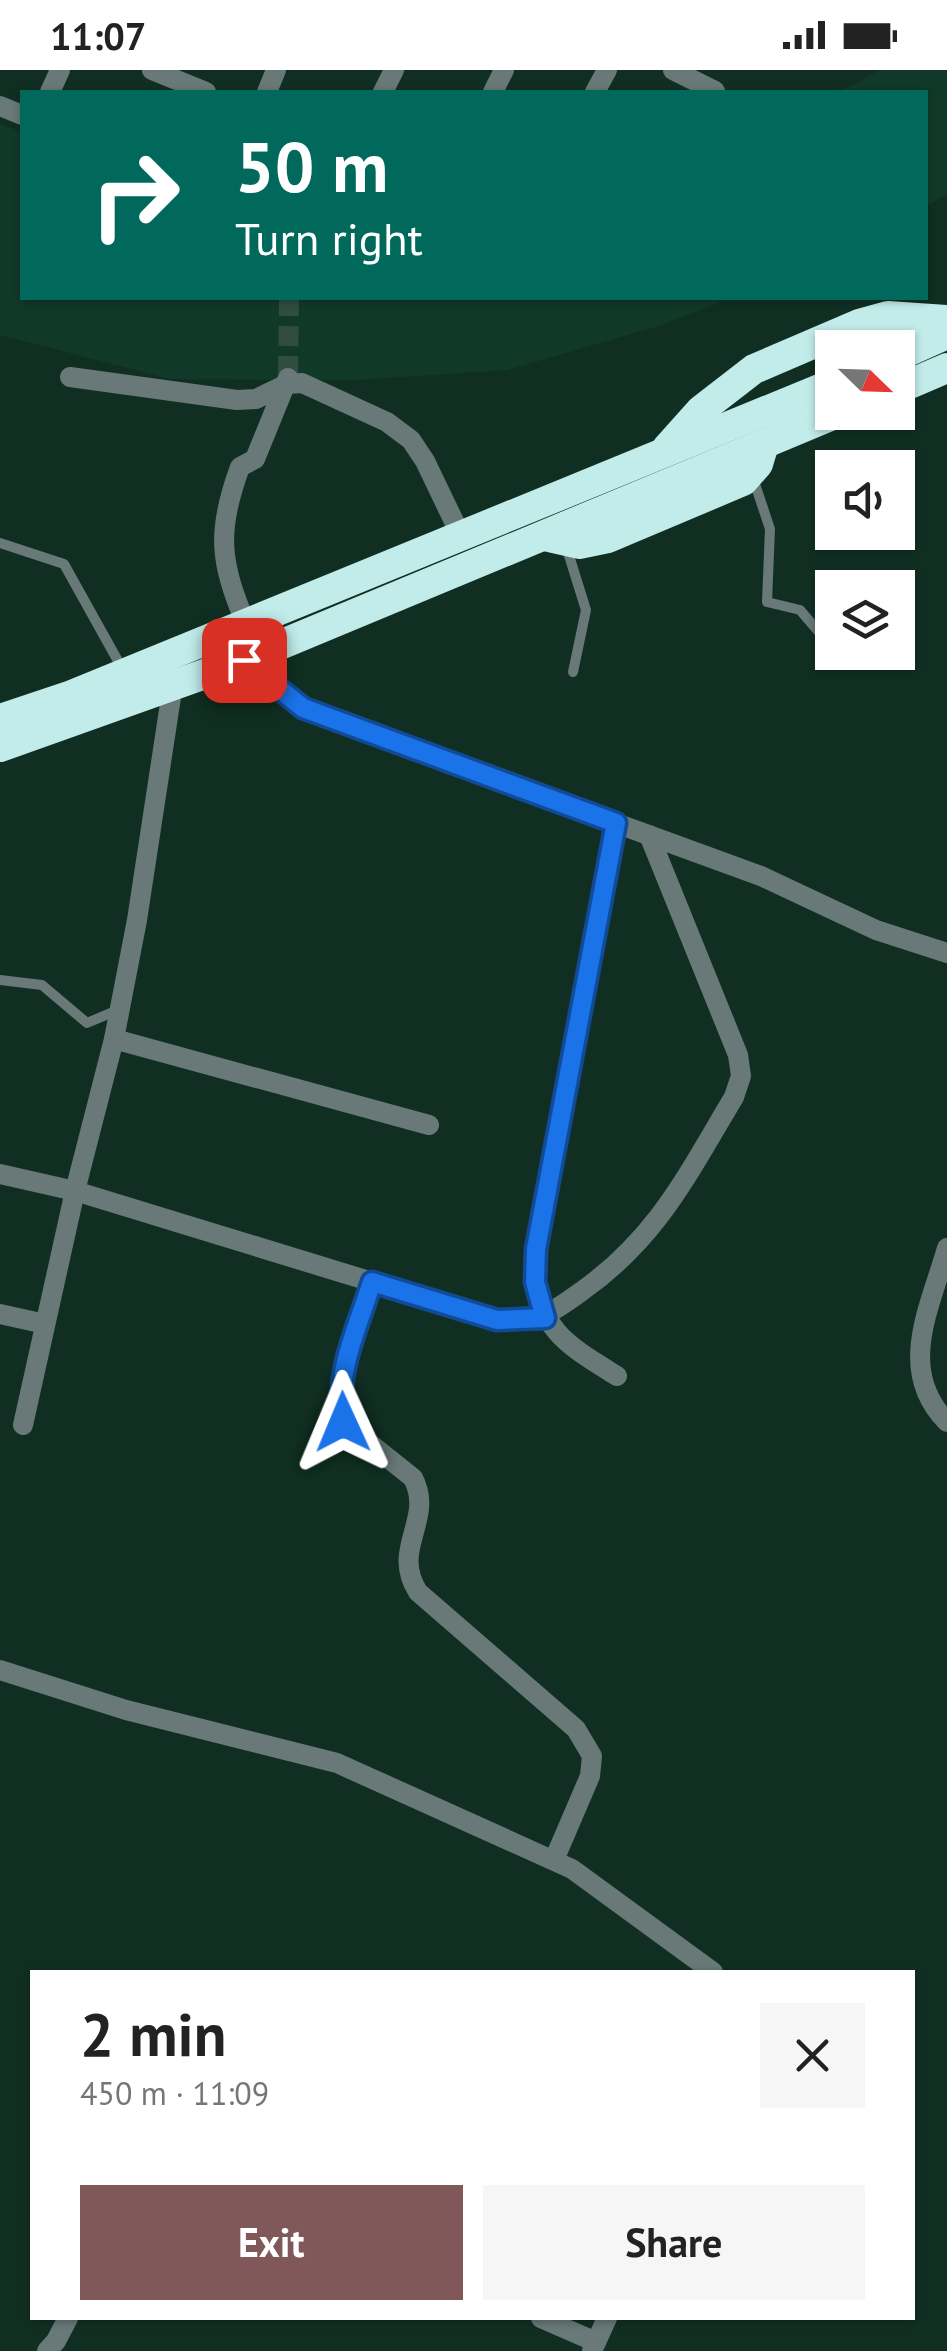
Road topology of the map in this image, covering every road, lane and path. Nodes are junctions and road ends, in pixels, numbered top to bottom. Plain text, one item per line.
1 (152, 70) edge
2 (673, 70) edge
3 (201, 90) edge
4 (713, 90) edge
5 (947, 320) edge
6 (947, 334) edge
7 (915, 348) edge
8 (947, 368) edge
9 (70, 377) dead end
10 (287, 380) junction
11 (915, 382) edge
12 (815, 391) edge
13 (815, 423) edge
14 (764, 444) junction
15 (662, 454) junction
16 (752, 474) junction
17 (461, 536) junction
18 (555, 538) junction
19 (0, 543) edge
20 (246, 624) junction
21 (815, 628) edge
22 (244, 660) junction
23 (573, 672) dead end
24 (125, 673) junction
25 (173, 684) junction
26 (0, 719) edge
27 (0, 747) edge
28 (616, 823) junction
29 (649, 835) junction
30 (947, 953) edge
31 (0, 980) edge
32 (120, 1008) junction
33 (114, 1039) junction
34 (429, 1125) dead end
35 (0, 1174) edge
36 (74, 1191) junction
37 (947, 1248) edge
38 (372, 1282) junction
39 (0, 1314) edge
40 (545, 1318) junction
41 (45, 1324) junction
42 (617, 1376) dead end
43 (947, 1422) edge
44 (23, 1425) dead end
45 (0, 1670) edge
46 (554, 1860) junction
47 (710, 1970) edge
48 (67, 2320) edge
49 (545, 2320) edge
50 (606, 2320) edge
51 (594, 2347) edge
52 (47, 2351) edge

1 - 3 street
2 - 4 street
5 - 15 highway
6 - 7 highway
8 - 11 highway
9 - 10 street
10 - 17 street
10 - 20 street
12 - 15 highway
13 - 14 highway
14 - 16 highway
14 - 18 highway
15 - 17 highway
16 - 18 highway
16 - 21 lane
17 - 20 highway
18 - 22 highway
18 - 23 lane
19 - 24 lane
20 - 24 highway
22 - 25 highway
22 - 28 street
24 - 26 highway
25 - 27 highway
25 - 32 street
28 - 29 street
28 - 40 street
29 - 30 street
29 - 40 street
31 - 32 lane
32 - 33 street
33 - 34 street
33 - 36 street
35 - 36 street
36 - 38 street
36 - 41 street
37 - 43 street
38 - 40 street
38 - 46 street
39 - 41 street
40 - 42 street
41 - 44 street
45 - 46 street
46 - 47 street
48 - 52 street
49 - 51 street
50 - 51 street

